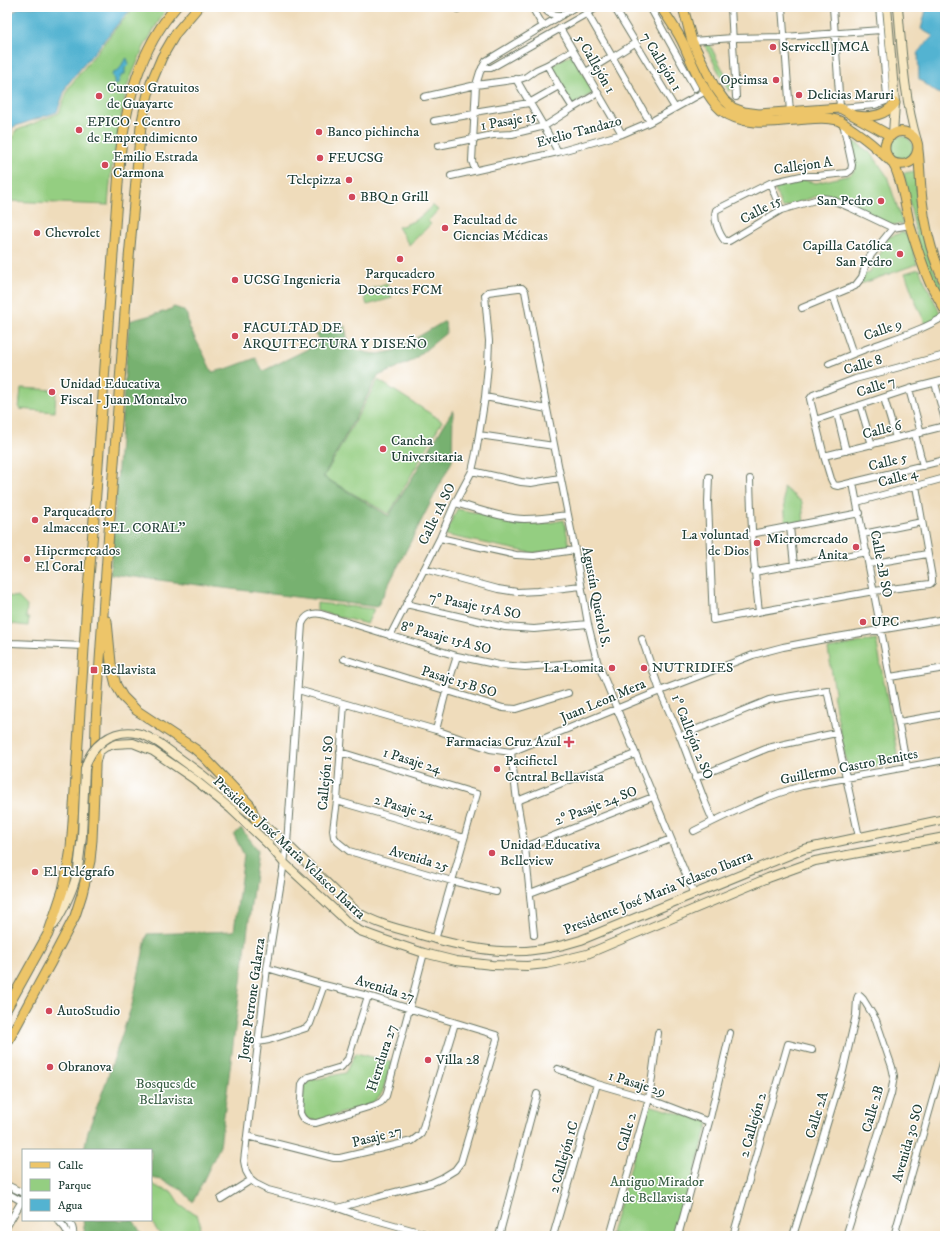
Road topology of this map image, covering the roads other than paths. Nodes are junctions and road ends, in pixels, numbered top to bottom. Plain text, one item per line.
1 (176, 7) edge
2 (198, 7) edge
3 (456, 7) edge
4 (461, 7) edge
5 (532, 7) edge
6 (544, 7) edge
7 (575, 7) edge
8 (598, 7) edge
9 (614, 7) edge
10 (650, 7) edge
11 (661, 7) edge
12 (683, 7) edge
13 (731, 7) edge
14 (782, 7) edge
15 (833, 7) edge
16 (880, 7) edge
17 (888, 7) edge
18 (898, 7) edge
19 (587, 14) junction
20 (562, 15) junction
21 (672, 25) junction
22 (544, 26) junction
23 (560, 28) junction
24 (663, 30) junction
25 (881, 30) junction
26 (835, 33) junction
27 (784, 37) junction
28 (733, 38) junction
29 (692, 41) junction
30 (635, 43) junction
31 (573, 50) junction
32 (613, 57) junction
33 (548, 64) junction
34 (482, 68) junction
35 (586, 72) junction
36 (516, 79) junction
37 (476, 85) junction
38 (559, 86) junction
39 (695, 88) dead end
40 (706, 90) junction
41 (598, 93) junction
42 (424, 97) dead end
43 (736, 97) dead end
44 (529, 103) junction
45 (895, 103) junction
46 (573, 108) junction
47 (675, 108) junction
48 (840, 108) junction
49 (790, 112) junction
50 (474, 114) junction
51 (854, 115) junction
52 (434, 121) dead end
53 (650, 122) junction
54 (843, 124) junction
55 (545, 126) junction
56 (622, 134) junction
57 (892, 135) junction
58 (473, 139) junction
59 (438, 146) dead end
60 (918, 146) junction
61 (558, 152) junction
62 (890, 160) junction
63 (475, 170) junction
64 (451, 176) dead end
65 (770, 183) junction
66 (781, 210) junction
67 (910, 225) junction
68 (893, 228) junction
69 (729, 241) joint
70 (945, 283) edge
71 (525, 291) joint
72 (833, 295) junction
73 (802, 308) dead end
74 (945, 310) edge
75 (945, 316) edge
76 (853, 354) junction
77 (945, 354) edge
78 (829, 364) dead end
79 (945, 380) edge
80 (935, 383) junction
81 (909, 389) junction
82 (485, 397) junction
83 (884, 398) junction
84 (860, 405) junction
85 (547, 409) junction
86 (837, 413) junction
87 (815, 420) junction
88 (945, 420) edge
89 (945, 426) edge
90 (918, 433) junction
91 (479, 435) junction
92 (896, 438) junction
93 (872, 444) junction
94 (554, 446) junction
95 (846, 452) junction
96 (824, 456) junction
97 (945, 460) edge
98 (922, 466) junction
99 (472, 471) junction
100 (709, 477) dead end
101 (560, 478) junction
102 (945, 478) edge
103 (750, 479) dead end
104 (853, 483) junction
105 (838, 486) joint
106 (916, 486) junction
107 (858, 502) junction
108 (455, 503) junction
109 (860, 513) junction
110 (567, 514) junction
111 (922, 522) junction
112 (790, 527) junction
113 (752, 534) junction
114 (864, 534) junction
115 (440, 538) junction
116 (575, 550) junction
117 (867, 552) junction
118 (927, 554) junction
119 (869, 564) junction
120 (794, 565) junction
121 (424, 569) junction
122 (754, 572) junction
123 (581, 586) junction
124 (874, 591) junction
125 (104, 599) junction
126 (406, 604) junction
127 (759, 612) junction
128 (945, 619) edge
129 (588, 624) junction
130 (301, 628) joint
131 (881, 630) junction
132 (390, 636) junction
133 (642, 638) dead end
134 (7, 639) edge
135 (84, 646) junction
136 (457, 656) junction
137 (344, 660) dead end
138 (597, 661) junction
139 (945, 668) edge
140 (890, 677) junction
141 (298, 690) junction
142 (660, 690) junction
143 (446, 691) junction
144 (568, 693) dead end
145 (344, 704) junction
146 (616, 709) junction
147 (945, 714) edge
148 (899, 722) junction
149 (436, 730) junction
150 (836, 733) junction
151 (680, 736) junction
152 (340, 752) junction
153 (511, 752) junction
154 (635, 754) junction
155 (945, 760) edge
156 (907, 767) junction
157 (95, 768) junction
158 (696, 778) junction
159 (846, 778) junction
160 (653, 797) junction
161 (337, 801) junction
162 (517, 801) junction
163 (945, 819) edge
164 (256, 820) junction
165 (713, 821) junction
166 (694, 831) dead end
167 (858, 837) junction
168 (945, 837) edge
169 (464, 838) junction
170 (671, 839) junction
171 (338, 842) joint
172 (287, 844) junction
173 (525, 847) junction
174 (284, 862) junction
175 (762, 866) junction
176 (768, 878) junction
177 (452, 881) junction
178 (496, 892) dead end
179 (530, 893) junction
180 (694, 894) junction
181 (48, 934) junction
182 (534, 935) dead end
183 (435, 940) junction
184 (424, 953) junction
185 (267, 968) junction
186 (324, 984) junction
187 (368, 996) junction
188 (857, 999) joint
189 (7, 1008) edge
190 (410, 1009) junction
191 (455, 1023) junction
192 (658, 1033) dead end
193 (730, 1033) dead end
194 (258, 1042) junction
195 (7, 1043) edge
196 (812, 1050) dead end
197 (945, 1056) edge
198 (558, 1069) dead end
199 (597, 1084) junction
200 (537, 1094) dead end
201 (649, 1099) junction
202 (709, 1122) junction
203 (247, 1136) junction
204 (251, 1180) junction
205 (7, 1185) edge
206 (7, 1193) edge
207 (22, 1193) edge
208 (221, 1199) dead end
209 (22, 1200) edge
210 (22, 1203) edge
211 (338, 1208) junction
212 (59, 1221) edge
213 (69, 1221) edge
214 (945, 1221) edge
215 (7, 1226) edge
216 (945, 1232) edge
217 (611, 1234) edge
218 (69, 1236) edge
219 (73, 1236) edge
220 (433, 1236) edge
221 (499, 1236) edge
222 (553, 1236) edge
223 (625, 1236) edge
224 (678, 1236) edge
225 (733, 1236) edge
226 (793, 1236) edge
227 (846, 1236) edge
228 (894, 1236) edge

1 - 135 main road
2 - 125 main road
3 - 4 street
5 - 22 street
6 - 20 street
7 - 20 street
8 - 19 street
9 - 30 street, 7 Callejón 1
10 - 24 street
11 - 21 main road
12 - 29 main road
13 - 28 street
14 - 27 street
15 - 26 street
16 - 25 street
17 - 45 main road
18 - 60 main road
19 - 23 street
19 - 32 street
20 - 22 street
21 - 24 street
21 - 40 main road
22 - 34 street
23 - 31 street, 5 Callejón 1
23 - 34 street
24 - 39 street
25 - 26 street
25 - 48 street
26 - 27 street
26 - 48 street
27 - 28 street
27 - 49 street
28 - 29 street
28 - 43 street
29 - 49 main road
30 - 32 street
30 - 47 street, 7 Callejón 1
31 - 33 street
31 - 35 street, 5 Callejón 1
32 - 35 street
32 - 53 street
33 - 36 street
33 - 38 street
34 - 37 street
35 - 41 street, 5 Callejón 1
36 - 37 street
36 - 44 street
37 - 42 street
37 - 50 street
38 - 44 street
38 - 46 street
40 - 47 street, Evelio Tandazo
40 - 54 main road
41 - 46 street, 1 Pasaje 15
41 - 56 street, 5 Callejón 1
44 - 50 street
44 - 55 street
45 - 51 main road
45 - 57 main road
46 - 55 street, 1 Pasaje 15
47 - 53 street, Evelio Tandazo
48 - 49 main road
48 - 51 main road
50 - 52 street
50 - 58 street
51 - 57 main road
53 - 56 street, Evelio Tandazo
54 - 62 main road
54 - 65 street, Callejon A
55 - 58 street, 1 Pasaje 15
55 - 61 street
56 - 61 street, Evelio Tandazo
57 - 60 main road
57 - 62 main road
58 - 59 street, 1 Pasaje 15
58 - 63 street
60 - 62 main road
60 - 70 main road
61 - 63 street, Evelio Tandazo
62 - 67 main road
63 - 64 street, Evelio Tandazo
65 - 66 street
65 - 69 street, Callejon A
66 - 68 street, Calle 15
66 - 69 street, Calle 15
67 - 68 street
67 - 74 main road
68 - 72 street
71 - 82 street, Calle 1A SO
71 - 85 street, Agustín Queirol S.
72 - 73 street
72 - 76 street
75 - 76 street, Calle 9
76 - 78 street, Calle 9
77 - 87 street, Calle 8
79 - 80 street, Calle 7
80 - 81 street, Calle 7
80 - 88 street
81 - 83 street, Calle 7
81 - 90 street
82 - 85 street
82 - 91 street, Calle 1A SO
83 - 84 street, Calle 7
83 - 92 street
84 - 86 street, Calle 7
84 - 93 street
85 - 94 street, Agustín Queirol S.
86 - 87 street, Calle 7
86 - 95 street
87 - 96 street, Calle 8
89 - 90 street, Calle 6
90 - 92 street, Calle 6
90 - 98 street
91 - 94 street
91 - 99 street, Calle 1A SO
92 - 93 street, Calle 6
93 - 95 street, Calle 6
94 - 101 street, Agustín Queirol S.
95 - 96 street, Calle 6
96 - 105 street, Calle 8
97 - 98 street, Calle 5
98 - 104 street, Calle 5
99 - 101 street
99 - 108 street, Calle 1A SO
100 - 127 street
101 - 110 street, Agustín Queirol S.
102 - 106 street, Calle 4
103 - 113 street
104 - 105 street, Calle 5
104 - 107 street, Calle 2B SO
106 - 107 street, Calle 4
106 - 111 street
107 - 109 street, Calle 2B SO
108 - 110 street
108 - 115 street, Calle 1A SO
109 - 112 street
109 - 114 street, Calle 2B SO
110 - 116 street, Agustín Queirol S.
111 - 114 street
111 - 118 street
112 - 113 street
112 - 120 street
113 - 122 street
114 - 117 street, Calle 2B SO
115 - 116 street
115 - 121 street, Calle 1A SO
116 - 123 street, Agustín Queirol S.
117 - 119 street, Calle 2B SO
117 - 120 street
118 - 119 street
118 - 124 street
119 - 124 street, Calle 2B SO
120 - 122 street
121 - 123 street
121 - 126 street, Calle 1A SO
122 - 127 street
123 - 129 street, Agustín Queirol S.
124 - 127 street
124 - 131 street, Calle 2B SO
125 - 157 main road
125 - 164 main road
126 - 129 street, 7º Pasaje 15A SO
126 - 132 street, Calle 1A SO
128 - 131 street, Juan Leon Mera
129 - 138 street, Agustín Queirol S.
130 - 132 street, 8º Pasaje 15A SO
130 - 141 street, Jorge Perrone Galarza
131 - 140 street, Calle 2B SO
131 - 142 street, Juan Leon Mera
132 - 136 street, 8º Pasaje 15A SO
133 - 142 street, 1º Callejón 2 SO
134 - 135 street
135 - 181 main road
136 - 138 street, 8º Pasaje 15A SO
136 - 143 street
137 - 143 street, Pasaje 15B SO
138 - 146 street, Agustín Queirol S.
139 - 140 street
140 - 148 street, Calle 2B SO
141 - 145 street
141 - 172 street, Jorge Perrone Galarza
142 - 146 street, Juan Leon Mera
142 - 151 street, 1º Callejón 2 SO
143 - 144 street, Pasaje 15B SO
143 - 149 street
145 - 149 street
145 - 152 street, Callejón 1 SO
146 - 153 street, Juan Leon Mera
146 - 154 street, Agustín Queirol S.
147 - 148 street
148 - 156 street, Calle 2B SO
149 - 153 street
150 - 151 street
150 - 158 street
150 - 159 street
151 - 158 street, 1º Callejón 2 SO
152 - 161 street, Callejón 1 SO
152 - 169 street, 1 Pasaje 24
153 - 162 street
154 - 160 street, Agustín Queirol S.
154 - 162 street
155 - 156 street, Guillermo Castro Benites
156 - 159 street, Guillermo Castro Benites
157 - 174 main road, Presidente José Maria Velasco Ibarra
157 - 195 main road
158 - 165 street, 1º Callejón 2 SO
159 - 165 street, Guillermo Castro Benites
159 - 167 street
160 - 170 street, Agustín Queirol S.
160 - 173 street, 2º Pasaje 24 SO
161 - 169 street, 2 Pasaje 24
161 - 171 street, Callejón 1 SO
162 - 173 street
163 - 167 main road, Presidente José Maria Velasco Ibarra
164 - 172 main road, Presidente José Maria Velasco Ibarra
164 - 181 main road, Presidente José Maria Velasco Ibarra, bridge
165 - 166 street, Guillermo Castro Benites
167 - 175 main road, Presidente José Maria Velasco Ibarra
168 - 176 main road, Presidente José Maria Velasco Ibarra
169 - 177 street
170 - 179 street
170 - 180 street, Agustín Queirol S.
171 - 177 street, Avenida 25
172 - 174 street, Jorge Perrone Galarza
172 - 183 main road, Presidente José Maria Velasco Ibarra
173 - 179 street
174 - 184 main road, Presidente José Maria Velasco Ibarra
174 - 185 street, Jorge Perrone Galarza
175 - 176 main road
175 - 180 main road, Presidente José Maria Velasco Ibarra
176 - 184 main road, Presidente José Maria Velasco Ibarra
177 - 178 street, Avenida 25
177 - 183 street
179 - 182 street
180 - 183 main road, Presidente José Maria Velasco Ibarra
181 - 189 main road
184 - 190 street, Herrdura 27
185 - 186 street, Avenida 27
185 - 194 street, Jorge Perrone Galarza
186 - 187 street, Avenida 27
186 - 194 street
187 - 190 street, Avenida 27
187 - 190 street, Herrdura 27
188 - 226 street, Calle 2A
188 - 227 street, Calle 2B
190 - 191 street, Avenida 27
191 - 203 street, Pasaje 27
191 - 211 street, Avenida 27
192 - 201 street, Calle 2
193 - 202 street
194 - 203 street, Jorge Perrone Galarza
196 - 225 street, 2 Callejón 2
197 - 228 street, Avenida 30 SO
198 - 199 street, 1 Pasaje 29
199 - 201 street, 1 Pasaje 29
199 - 222 street, 2 Callejón 1C
200 - 221 street
201 - 202 street, 1 Pasaje 29
201 - 217 street, Calle 2
202 - 224 street
203 - 204 street, Jorge Perrone Galarza
204 - 208 street
204 - 211 street
205 - 207 street
206 - 209 street
210 - 215 street
211 - 220 street
212 - 218 street
213 - 219 street
214 - 216 street
217 - 223 street

